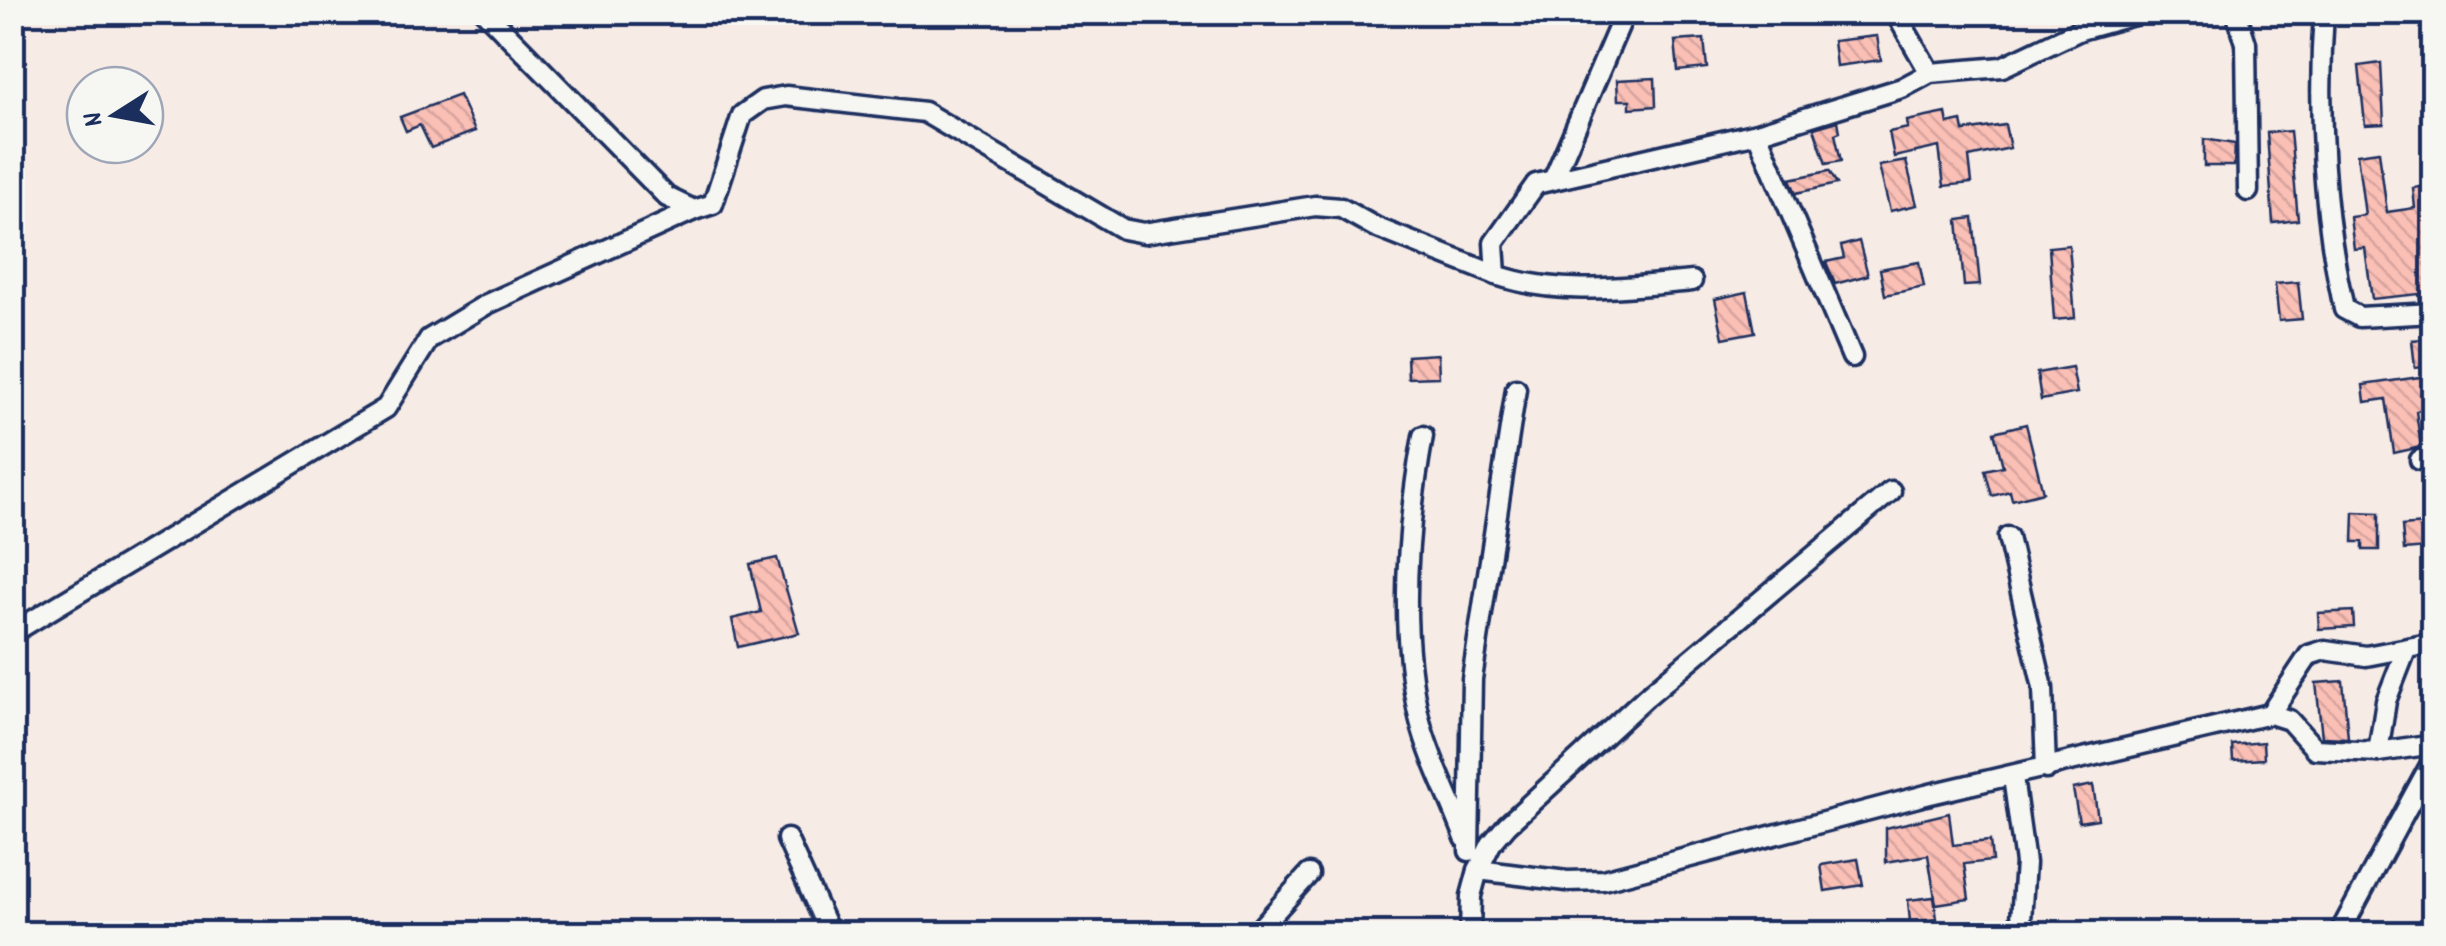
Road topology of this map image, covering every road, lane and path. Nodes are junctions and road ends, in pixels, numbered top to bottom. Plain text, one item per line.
1 (485, 12) edge
2 (1625, 12) edge
3 (1896, 12) edge
4 (2145, 12) edge
5 (2236, 12) edge
6 (2324, 12) edge
7 (1930, 73) junction
8 (1756, 134) junction
9 (1552, 180) junction
10 (2248, 190) dead end
11 (694, 210) junction
12 (1496, 275) junction
13 (1692, 281) dead end
14 (2434, 313) edge
15 (1852, 357) dead end
16 (1516, 390) dead end
17 (1423, 436) dead end
18 (1891, 491) dead end
19 (2008, 537) dead end
20 (12, 633) edge
21 (2434, 644) edge
22 (2406, 650) junction
23 (2270, 714) junction
24 (2434, 744) edge
25 (2378, 752) junction
26 (2434, 758) edge
27 (2046, 769) junction
28 (2013, 777) junction
29 (787, 839) dead end
30 (1469, 850) junction
31 (1478, 870) junction
32 (1308, 874) dead end
33 (830, 934) edge
34 (1256, 934) edge
35 (1470, 934) edge
36 (2020, 934) edge
37 (2339, 934) edge

1 - 11 street
2 - 9 street
3 - 7 street
4 - 7 street
5 - 10 street
6 - 14 street
7 - 8 street
8 - 9 street
8 - 15 street
9 - 12 street
11 - 12 street
11 - 20 street
12 - 13 street
16 - 30 street
17 - 30 street
18 - 31 street
19 - 27 street
21 - 22 street
22 - 23 street
22 - 25 street
23 - 25 street
23 - 27 street
24 - 25 street
26 - 37 street
27 - 28 street
28 - 31 street
28 - 36 street
29 - 33 street
30 - 31 street
31 - 35 street
32 - 34 street

